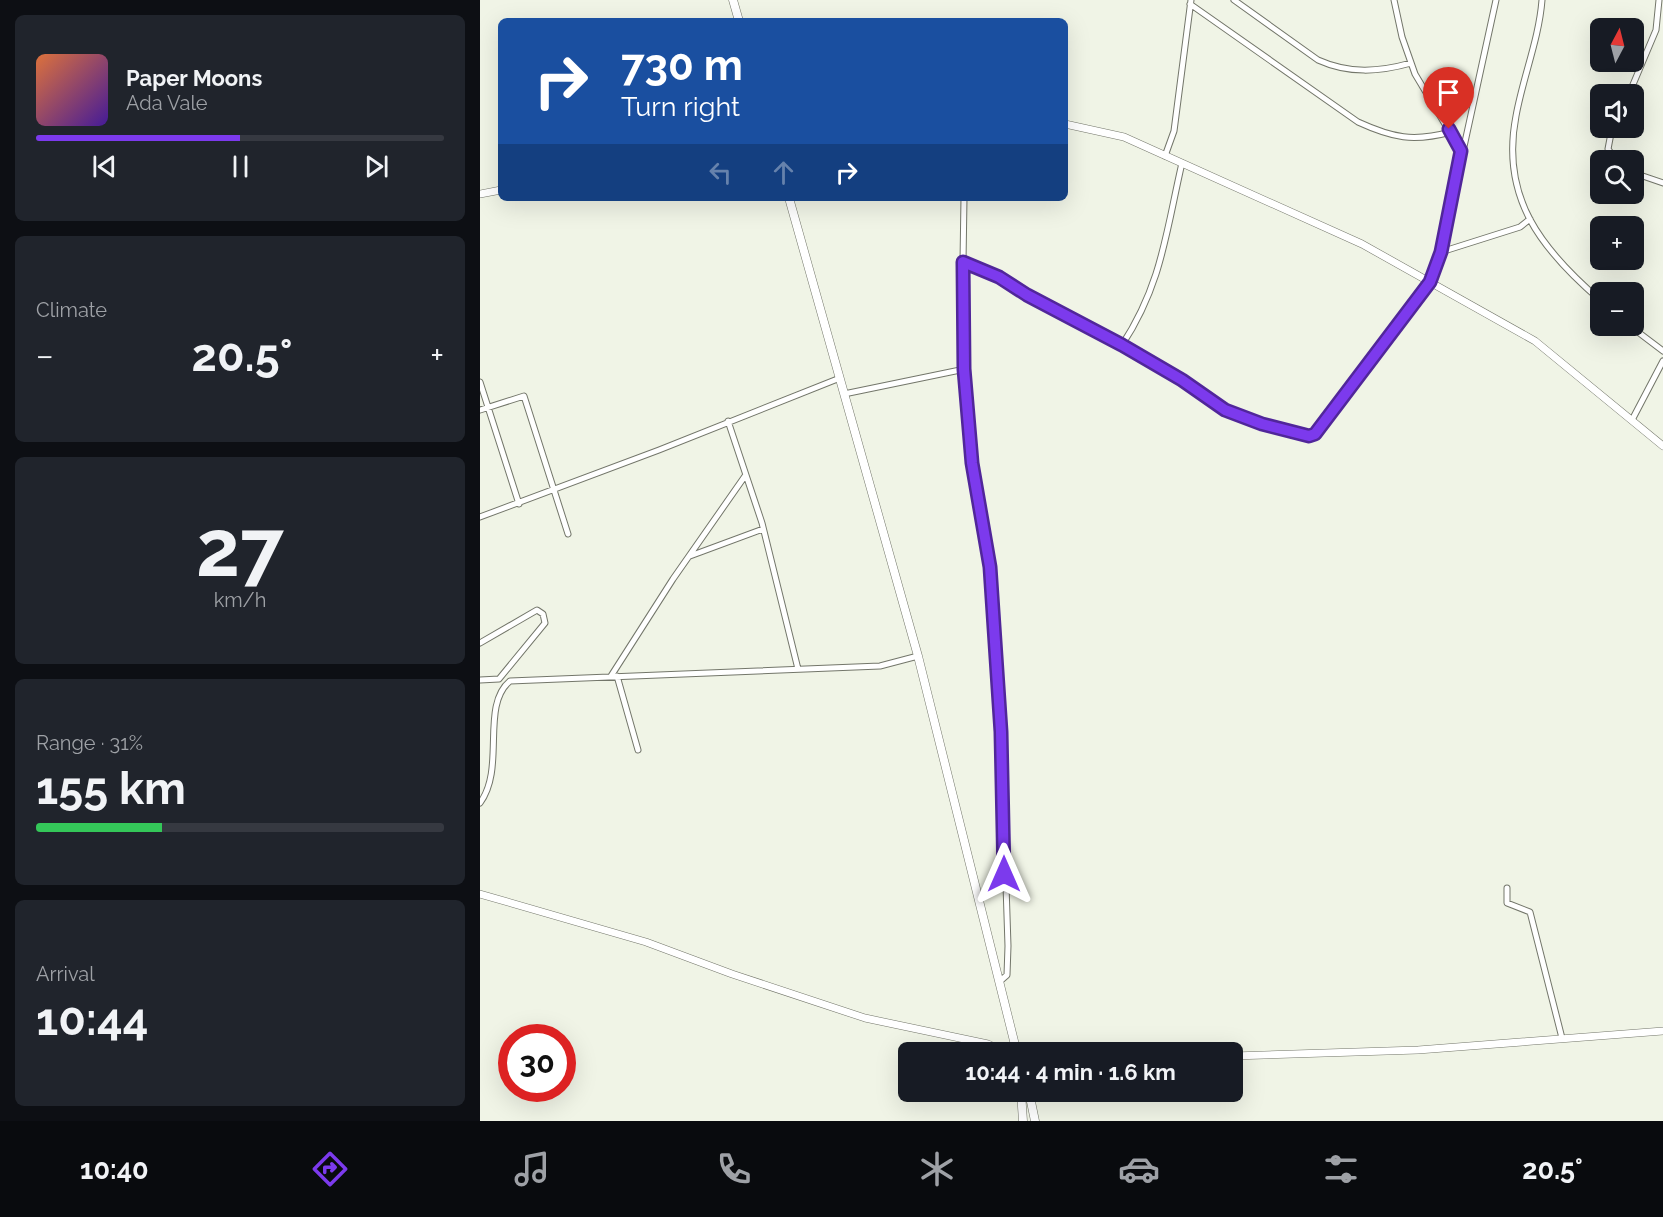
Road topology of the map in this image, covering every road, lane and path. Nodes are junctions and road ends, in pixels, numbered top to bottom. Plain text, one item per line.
1 (733, 0) edge
2 (1234, 0) edge
3 (1394, 0) edge
4 (1496, 0) edge
5 (1542, 0) edge
6 (1659, 0) edge
7 (1190, 2) edge
8 (738, 18) edge
9 (1411, 63) junction
10 (1633, 84) edge
11 (1068, 125) edge
12 (1451, 132) junction
13 (1461, 151) junction
14 (1165, 156) junction
15 (1182, 163) junction
16 (1644, 176) edge
17 (1663, 183) edge
18 (498, 191) edge
19 (480, 194) edge
20 (790, 201) edge
21 (964, 201) edge
22 (1530, 219) junction
23 (1441, 252) junction
24 (963, 262) junction
25 (1430, 282) junction
26 (1590, 291) edge
27 (1644, 336) edge
28 (1122, 345) junction
29 (1663, 349) edge
30 (1663, 361) edge
31 (964, 369) junction
32 (840, 378) junction
33 (480, 382) edge
34 (844, 394) junction
35 (488, 407) junction
36 (480, 410) edge
37 (1632, 420) junction
38 (728, 422) junction
39 (1663, 446) edge
40 (745, 476) junction
41 (556, 490) junction
42 (519, 504) junction
43 (480, 517) edge
44 (763, 529) junction
45 (568, 534) dead end
46 (688, 557) junction
47 (480, 643) edge
48 (918, 656) junction
49 (798, 669) junction
50 (614, 676) junction
51 (480, 680) edge
52 (638, 750) dead end
53 (480, 802) edge
54 (1507, 888) dead end
55 (480, 894) edge
56 (999, 982) junction
57 (1663, 1031) edge
58 (1562, 1038) junction
59 (979, 1042) edge
60 (1014, 1042) edge
61 (1243, 1056) edge
62 (1022, 1102) edge
63 (1031, 1102) edge
64 (1023, 1121) edge
65 (1035, 1121) edge

1 - 8 main road
2 - 9 street
3 - 9 street
4 - 13 street
5 - 22 street
6 - 10 street
7 - 12 street
7 - 14 street
9 - 12 street
11 - 14 street
12 - 13 street
13 - 23 street
14 - 15 street
15 - 25 street
15 - 28 street
16 - 17 street
18 - 19 street
20 - 32 main road
21 - 24 street
22 - 23 street
22 - 26 street
23 - 25 street
24 - 28 street
24 - 31 street
25 - 28 street
25 - 37 street
27 - 29 street
30 - 37 street
31 - 34 street
31 - 56 street
32 - 34 main road
32 - 38 street
33 - 35 street
34 - 48 main road
35 - 36 street
35 - 41 street
35 - 42 street
37 - 39 street
38 - 40 street
38 - 41 street
40 - 44 street
40 - 46 street
41 - 42 street
41 - 45 street
42 - 43 street
44 - 46 street
44 - 49 street
46 - 50 street
47 - 51 street
48 - 49 street
48 - 56 main road
49 - 50 street
50 - 52 street
50 - 53 street
54 - 58 street
55 - 59 street
56 - 60 main road
57 - 58 street
58 - 61 street
62 - 64 main road
63 - 65 main road

